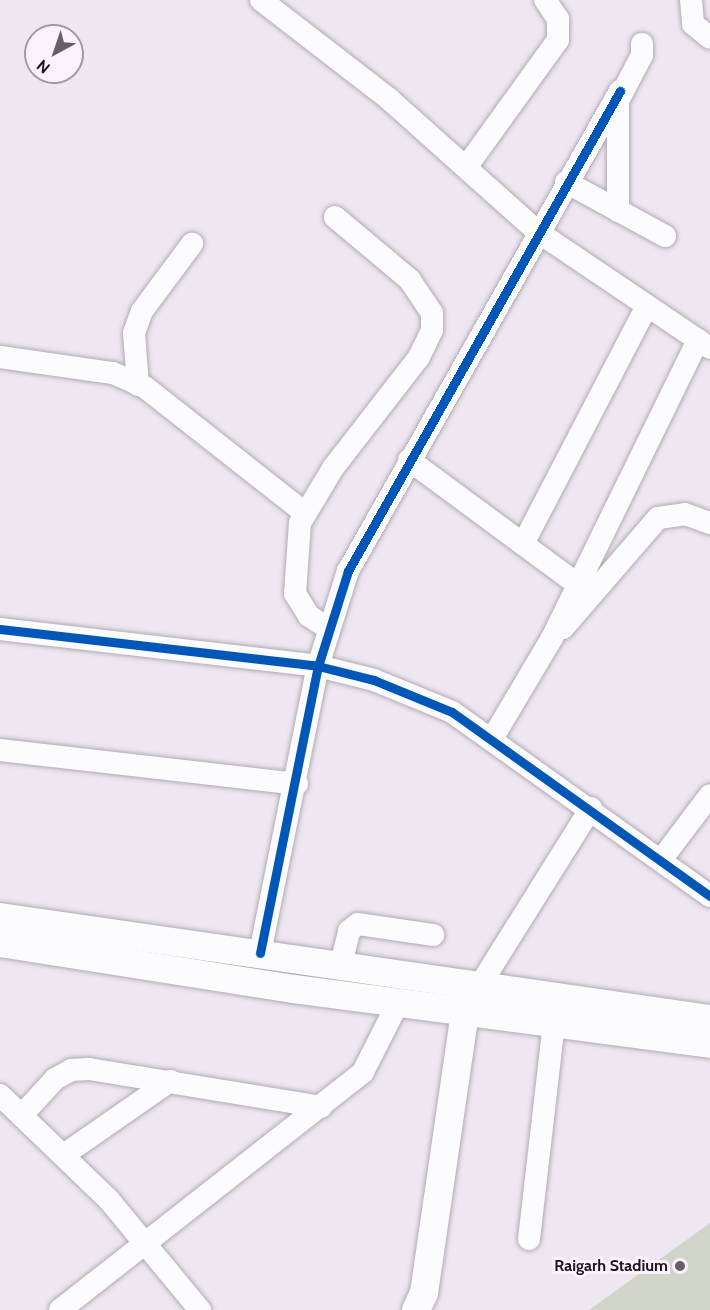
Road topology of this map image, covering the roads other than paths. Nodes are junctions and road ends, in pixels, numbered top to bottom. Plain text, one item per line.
1 (261, 0) edge
2 (545, 0) edge
3 (691, 0) edge
4 (710, 38) edge
5 (642, 44) dead end
6 (620, 91) junction
7 (467, 166) junction
8 (566, 182) junction
9 (618, 211) junction
10 (335, 217) dead end
11 (538, 232) junction
12 (664, 236) dead end
13 (192, 244) dead end
14 (647, 306) junction
15 (704, 344) edge
16 (0, 357) edge
17 (138, 385) junction
18 (409, 460) junction
19 (305, 513) junction
20 (710, 523) edge
21 (523, 544) junction
22 (577, 584) junction
23 (327, 628) junction
24 (0, 630) edge
25 (552, 638) junction
26 (318, 666) junction
27 (492, 739) junction
28 (0, 750) edge
29 (297, 784) junction
30 (710, 795) edge
31 (591, 808) junction
32 (661, 860) junction
33 (710, 896) edge
34 (0, 917) edge
35 (433, 935) dead end
36 (0, 943) edge
37 (260, 953) junction
38 (341, 964) junction
39 (475, 984) junction
40 (398, 1003) junction
41 (556, 1010) junction
42 (465, 1012) junction
43 (709, 1036) edge
44 (170, 1081) junction
45 (0, 1095) edge
46 (321, 1107) junction
47 (22, 1115) junction
48 (65, 1154) junction
49 (529, 1239) dead end
50 (144, 1241) junction
51 (60, 1310) edge
52 (200, 1310) edge
53 (417, 1310) edge

1 - 7 street
2 - 7 street
3 - 4 street
5 - 6 street
6 - 8 street
6 - 9 street
7 - 11 street
8 - 9 street
8 - 11 street
9 - 12 street
10 - 19 street
11 - 14 street
11 - 18 street
13 - 17 street
14 - 15 street
14 - 21 street
15 - 22 street
16 - 17 street
17 - 19 street
18 - 21 street
18 - 23 street
19 - 23 street
20 - 25 street
21 - 22 street
22 - 25 street
23 - 26 street
24 - 26 street
25 - 27 street
26 - 27 street
26 - 29 street
27 - 31 street
28 - 29 street
29 - 37 street
30 - 32 street
31 - 32 street
31 - 39 street
32 - 33 street
34 - 37 street
35 - 38 street
36 - 40 street
37 - 38 street
38 - 39 street
39 - 41 street
39 - 42 street
40 - 42 street
40 - 46 street
41 - 42 street
41 - 43 street
41 - 49 street
42 - 53 street
44 - 46 street
44 - 47 street
44 - 48 street
45 - 47 street
46 - 50 street
47 - 48 street
48 - 50 street
50 - 51 street
50 - 52 street

